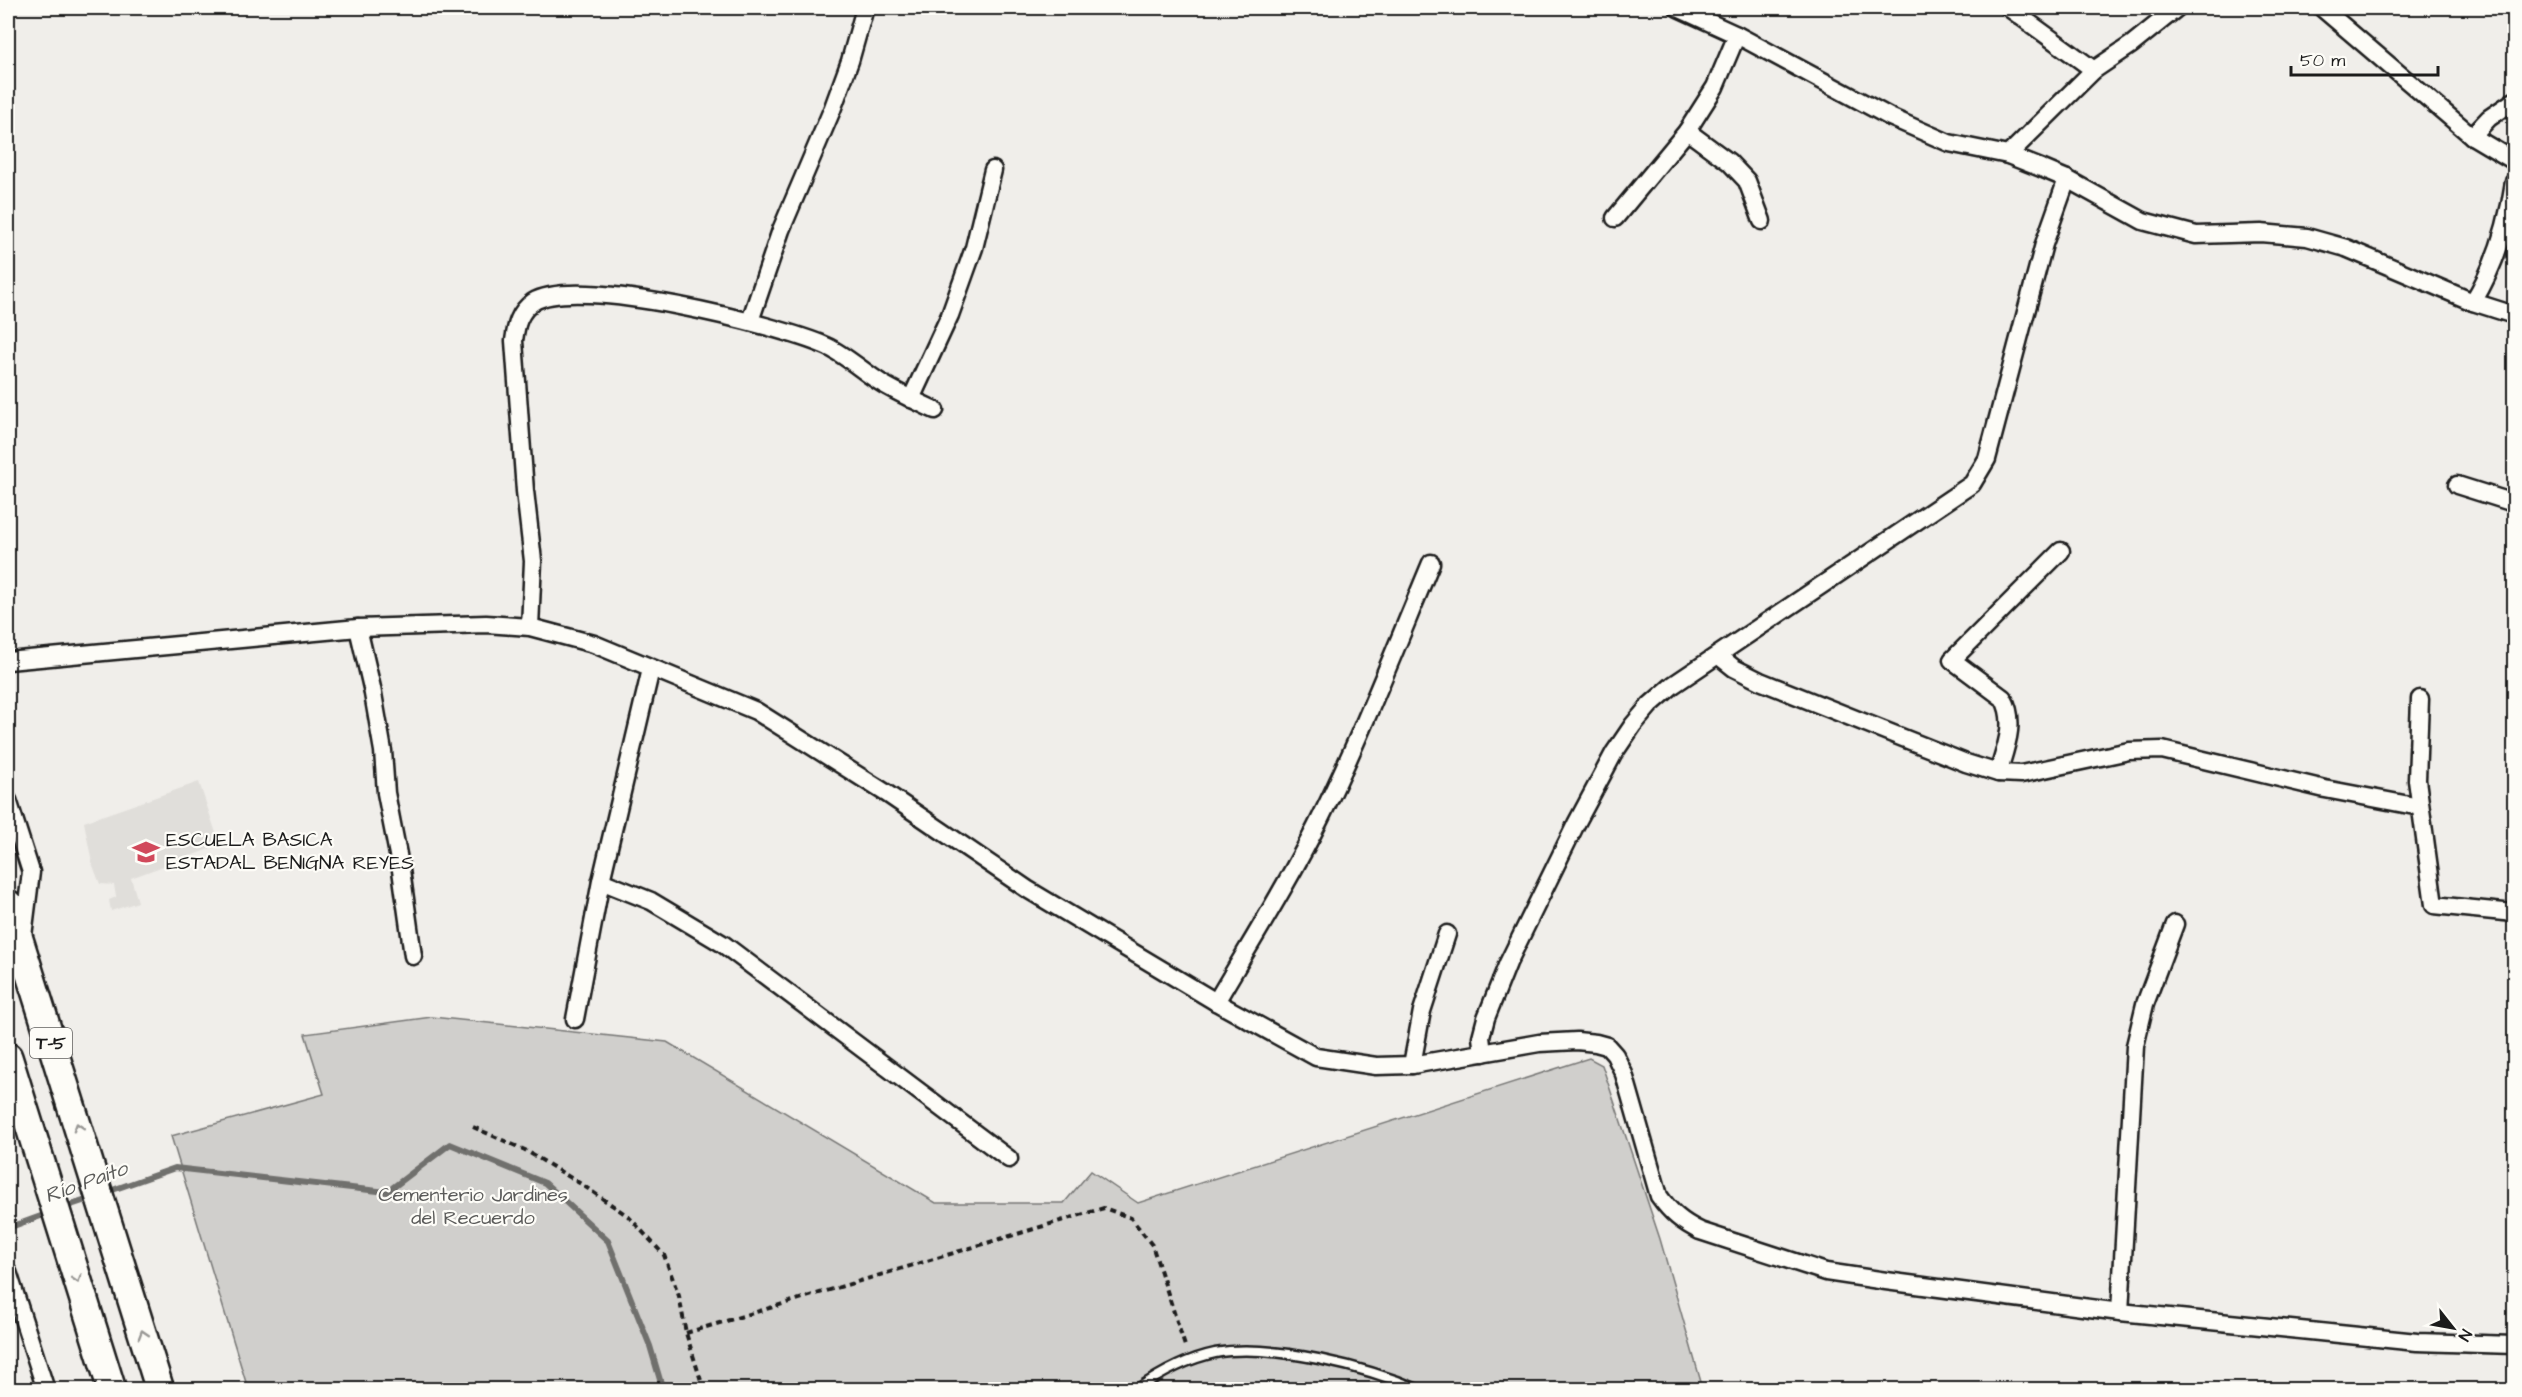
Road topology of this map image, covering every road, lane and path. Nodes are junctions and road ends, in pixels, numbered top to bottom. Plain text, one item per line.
1 (865, 8) edge
2 (1678, 8) edge
3 (2009, 8) edge
4 (2177, 8) edge
5 (2322, 8) edge
6 (1737, 35) junction
7 (2094, 70) junction
8 (2514, 101) edge
9 (1687, 131) junction
10 (2472, 136) junction
11 (2008, 155) junction
12 (2514, 160) edge
13 (993, 170) dead end
14 (2067, 179) junction
15 (2514, 182) edge
16 (1615, 218) dead end
17 (1762, 220) dead end
18 (2473, 302) junction
19 (2514, 315) edge
20 (750, 321) junction
21 (911, 399) junction
22 (935, 411) dead end
23 (2457, 484) dead end
24 (2514, 503) edge
25 (2061, 551) dead end
26 (1431, 563) dead end
27 (530, 627) junction
28 (358, 628) junction
29 (1719, 656) junction
30 (8, 661) edge
31 (651, 669) junction
32 (2420, 699) dead end
33 (1998, 773) junction
34 (8, 800) edge
35 (2420, 807) junction
36 (600, 881) junction
37 (8, 904) edge
38 (2514, 913) edge
39 (2175, 924) dead end
40 (1447, 934) dead end
41 (22, 949) junction
42 (413, 956) dead end
43 (1216, 1002) junction
44 (575, 1019) dead end
45 (1483, 1053) junction
46 (8, 1057) edge
47 (1412, 1065) junction
48 (472, 1126) dead end
49 (1009, 1159) dead end
50 (8, 1272) edge
51 (2120, 1312) junction
52 (686, 1333) junction
53 (2514, 1345) edge
54 (1190, 1362) junction
55 (46, 1389) edge
56 (112, 1389) edge
57 (160, 1389) edge
58 (704, 1389) edge
59 (1136, 1389) edge
60 (1420, 1389) edge

1 - 20 street
2 - 6 street
3 - 7 street
4 - 7 street
5 - 10 street
6 - 9 street
6 - 11 street
7 - 11 street
8 - 10 street
9 - 16 street
9 - 17 street
10 - 12 street
11 - 14 street
13 - 21 street
14 - 18 street
14 - 29 street
15 - 18 street
18 - 19 street
20 - 21 street
20 - 27 street
21 - 22 street
23 - 24 street
25 - 33 street
26 - 43 street
27 - 28 street
27 - 31 street
28 - 30 street
28 - 42 street
29 - 33 street
29 - 45 street
31 - 36 street
31 - 43 street
32 - 35 street
33 - 35 street
34 - 41 street
35 - 38 street
36 - 44 street
36 - 49 street
37 - 41 highway, T-5
39 - 51 street
40 - 47 street
57 -> 41 highway, T-5
43 - 47 street
45 - 47 street
45 - 51 street
46 -> 56 highway, T-5
48 - 52 path
50 - 55 street
51 - 53 street
52 - 54 path
52 - 58 path
54 - 59 lane
54 - 60 lane

